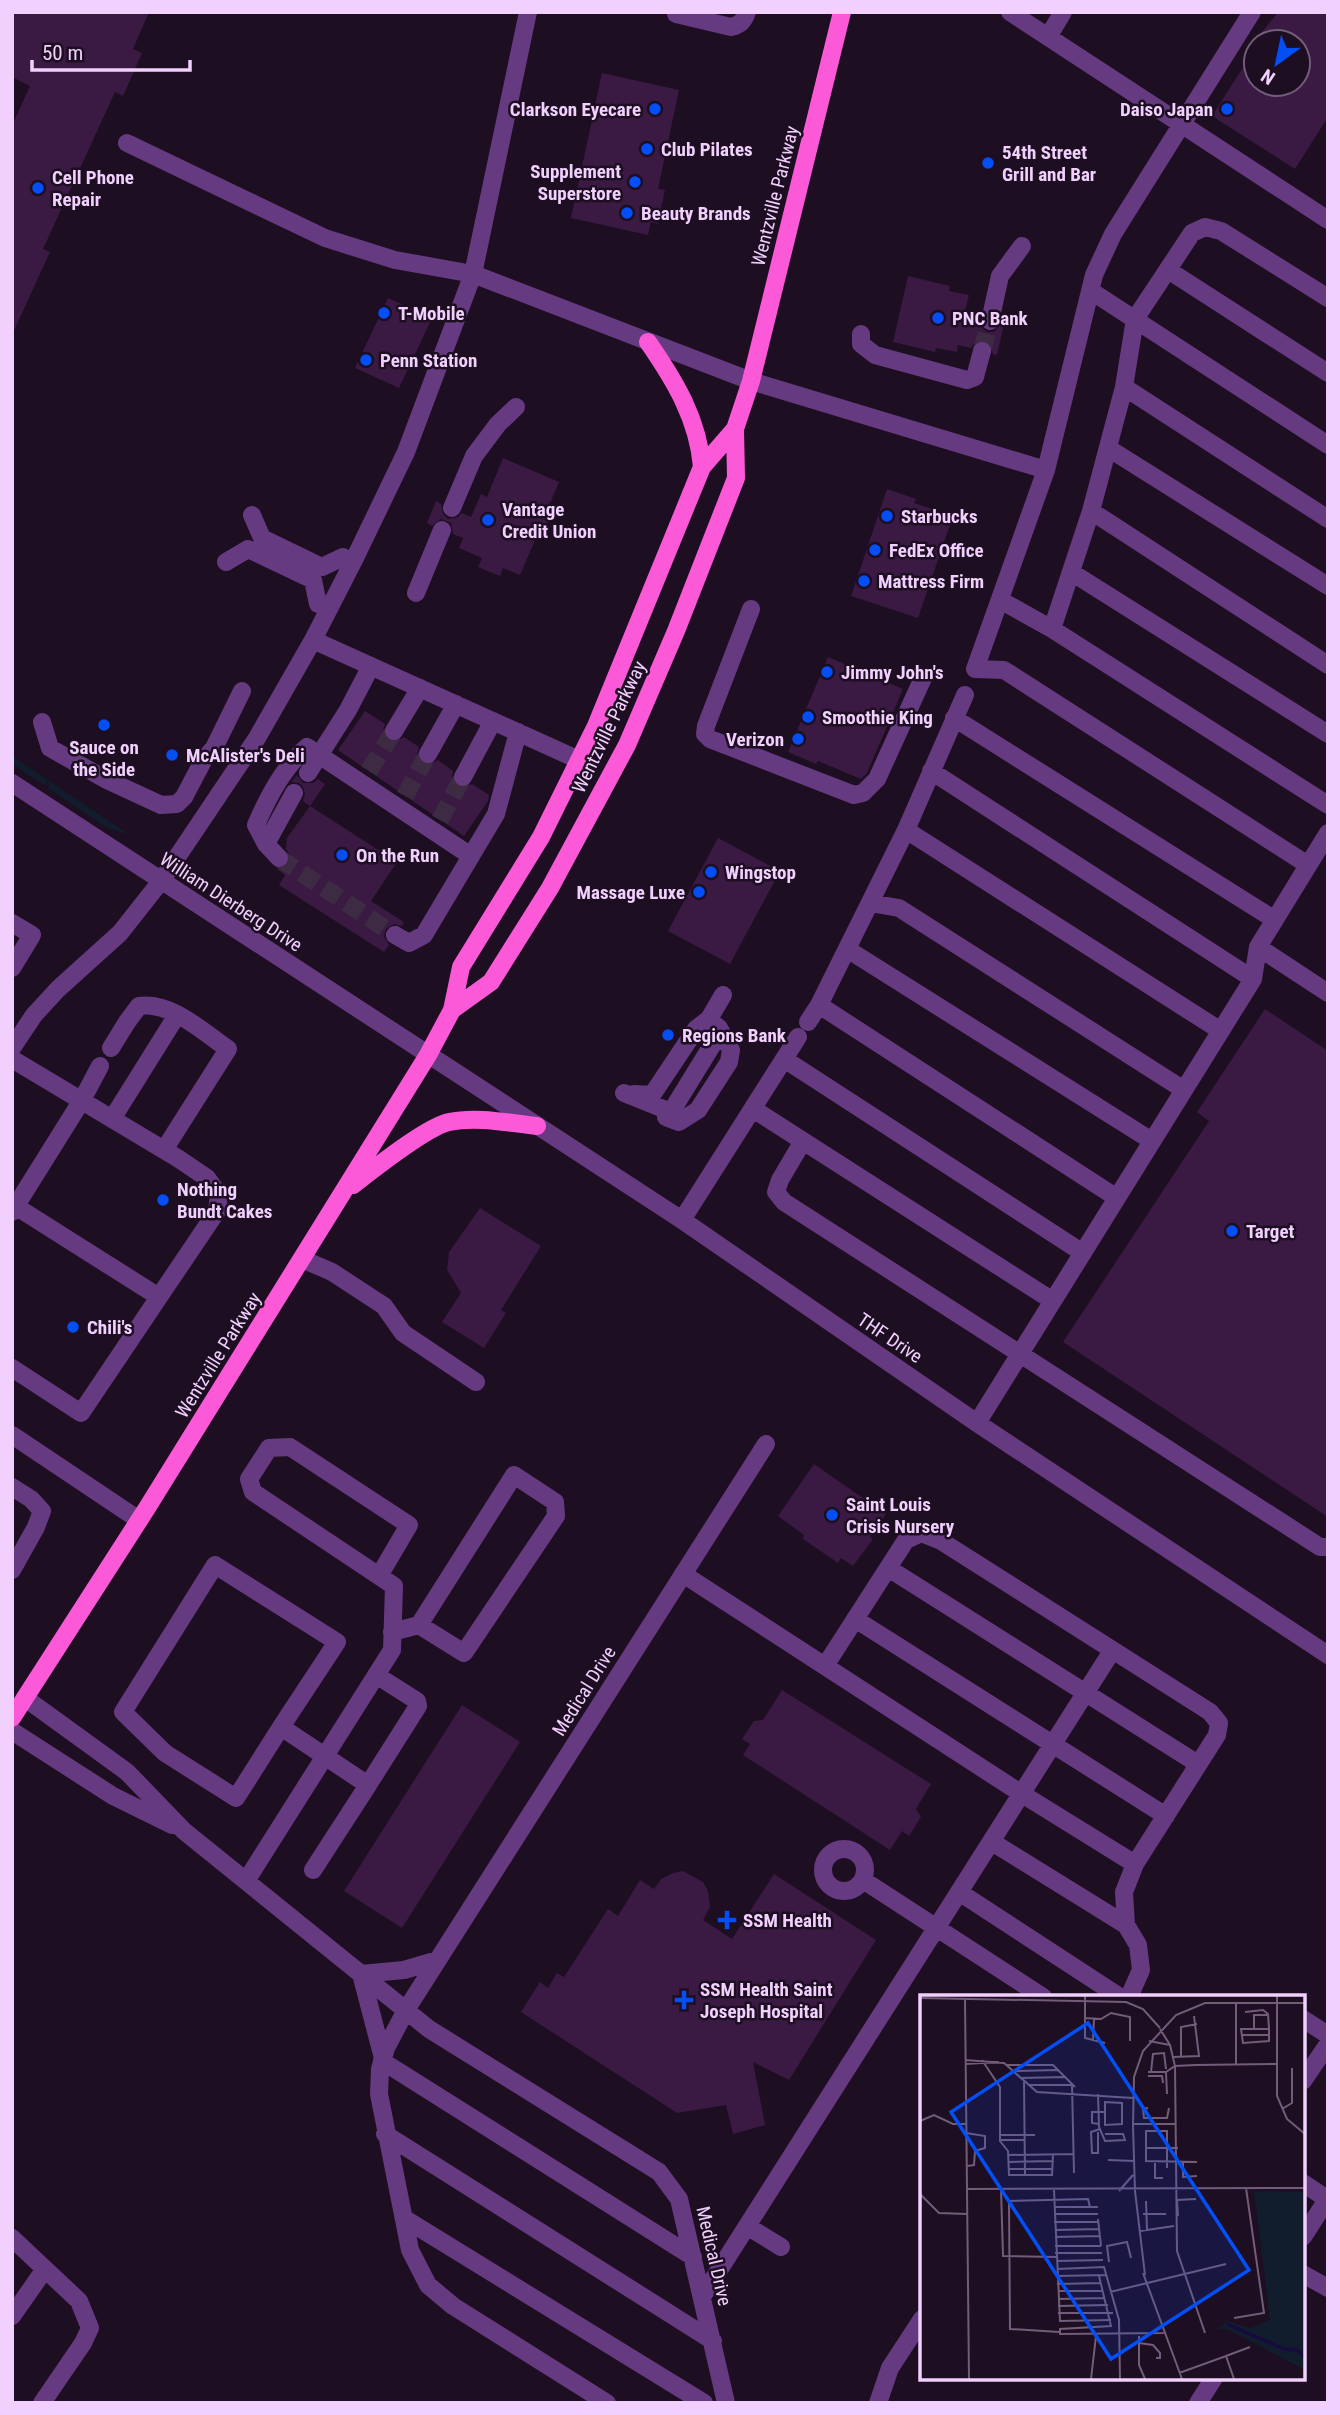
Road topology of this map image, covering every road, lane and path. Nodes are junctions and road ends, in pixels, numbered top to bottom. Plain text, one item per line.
1 (528, 12) edge
2 (747, 12) edge
3 (842, 12) edge
4 (1010, 12) edge
5 (1063, 12) edge
6 (1252, 12) edge
7 (676, 14) dead end
8 (1048, 37) junction
9 (1181, 124) junction
10 (127, 143) dead end
11 (1328, 220) edge
12 (1022, 246) dead end
13 (1168, 270) junction
14 (473, 274) junction
15 (1091, 290) junction
16 (1328, 298) edge
17 (1135, 319) junction
18 (990, 321) tunnel mouth
19 (861, 334) dead end
20 (648, 342) junction
21 (982, 351) tunnel mouth
22 (1328, 373) edge
23 (751, 381) junction
24 (1124, 387) junction
25 (516, 407) dead end
26 (735, 429) junction
27 (1328, 445) edge
28 (1108, 448) junction
29 (702, 467) junction
30 (1046, 470) junction
31 (453, 509) dead end
32 (1091, 511) junction
33 (252, 515) dead end
34 (1328, 519) edge
35 (442, 530) dead end
36 (343, 557) dead end
37 (226, 562) dead end
38 (1071, 572) junction
39 (1328, 586) edge
40 (416, 593) dead end
41 (1000, 600) junction
42 (318, 604) dead end
43 (751, 609) dead end
44 (1052, 629) junction
45 (313, 639) junction
46 (1328, 665) edge
47 (371, 666) junction
48 (923, 678) dead end
49 (420, 688) junction
50 (242, 691) dead end
51 (965, 695) dead end
52 (456, 704) junction
53 (954, 718) junction
54 (493, 721) junction
55 (42, 722) dead end
56 (394, 731) tunnel mouth
57 (518, 732) junction
58 (1328, 734) edge
59 (428, 754) tunnel mouth
60 (321, 755) junction
61 (579, 760) junction
62 (931, 772) junction
63 (308, 773) dead end
64 (463, 777) tunnel mouth
65 (12, 783) edge
66 (294, 793) dead end
67 (1328, 805) edge
68 (906, 830) junction
69 (1328, 833) edge
70 (266, 844) junction
71 (471, 856) junction
72 (279, 858) tunnel mouth
73 (1308, 865) junction
74 (160, 881) junction
75 (870, 903) junction
76 (1275, 920) junction
77 (12, 923) edge
78 (395, 936) tunnel mouth
79 (1258, 947) junction
80 (847, 949) junction
81 (12, 968) edge
82 (1254, 979) junction
83 (1328, 993) edge
84 (723, 995) dead end
85 (819, 1005) junction
86 (452, 1010) junction
87 (177, 1015) junction
88 (709, 1019) junction
89 (1221, 1031) junction
90 (12, 1048) edge
91 (111, 1048) dead end
92 (428, 1055) junction
93 (12, 1059) edge
94 (784, 1059) junction
95 (100, 1066) dead end
96 (1184, 1090) junction
97 (624, 1093) junction
98 (82, 1100) junction
99 (752, 1109) junction
100 (112, 1119) junction
101 (537, 1126) junction
102 (803, 1141) junction
103 (1152, 1141) junction
104 (164, 1150) junction
105 (344, 1191) junction
106 (1116, 1198) junction
107 (14, 1208) edge
108 (682, 1220) junction
109 (1083, 1253) junction
110 (302, 1259) junction
111 (159, 1297) junction
112 (1053, 1301) junction
113 (1020, 1352) junction
114 (12, 1368) edge
115 (476, 1382) dead end
116 (977, 1423) junction
117 (12, 1435) edge
118 (766, 1444) dead end
119 (12, 1487) edge
120 (139, 1520) junction
121 (1328, 1547) edge
122 (888, 1567) junction
123 (12, 1570) edge
124 (683, 1574) junction
125 (379, 1576) junction
126 (855, 1619) junction
127 (419, 1625) junction
128 (393, 1632) junction
129 (1112, 1651) junction
130 (1328, 1655) edge
131 (825, 1666) junction
132 (376, 1675) junction
133 (1085, 1694) junction
134 (25, 1698) junction
135 (12, 1718) edge
136 (281, 1727) junction
137 (12, 1731) edge
138 (1053, 1745) junction
139 (326, 1755) junction
140 (1198, 1764) junction
141 (368, 1784) junction
142 (1022, 1794) junction
143 (1166, 1816) junction
144 (184, 1831) junction
145 (992, 1842) junction
146 (1135, 1864) junction
147 (313, 1870) dead end
148 (863, 1880) dead end
149 (246, 1881) junction
150 (959, 1892) junction
151 (1126, 1925) junction
152 (936, 1928) junction
153 (438, 1960) junction
154 (361, 1973) junction
155 (1040, 1995) edge
156 (1118, 1995) edge
157 (1130, 1995) edge
158 (406, 2010) junction
159 (1305, 2020) edge
160 (1328, 2035) edge
161 (1328, 2044) edge
162 (383, 2059) junction
163 (1305, 2078) edge
164 (385, 2134) junction
165 (1305, 2184) edge
166 (1328, 2198) edge
167 (405, 2219) junction
168 (747, 2226) junction
169 (1305, 2234) edge
170 (12, 2238) edge
171 (781, 2247) dead end
172 (693, 2257) junction
173 (45, 2269) junction
174 (1305, 2275) edge
175 (1328, 2288) edge
176 (702, 2297) junction
177 (12, 2316) edge
178 (920, 2322) edge
179 (713, 2341) junction
180 (1213, 2380) edge
181 (42, 2403) edge
182 (607, 2403) edge
183 (704, 2403) edge
184 (726, 2403) edge
185 (878, 2403) edge
186 (1198, 2403) edge

1 - 14 street
2 - 7 street
3 - 23 main road, Wentzville Parkway
4 - 8 street
5 - 8 street
6 - 9 street
8 - 9 street
9 - 11 street
9 - 15 street
10 - 14 street
12 - 18 street
13 - 16 street
13 - 17 street
13 - 22 street
14 - 20 street
14 - 45 street
15 - 17 street
15 - 30 street
17 - 24 street
17 - 27 street
19 - 21 street
20 - 23 street
20 - 29 main road
23 - 26 main road, Wentzville Parkway
23 - 30 street
24 - 28 street
24 - 34 street
25 - 31 street
26 - 29 main road, Wentzville Parkway
26 - 86 main road, Wentzville Parkway
28 - 32 street
28 - 39 street
29 - 61 main road, Wentzville Parkway
30 - 41 street
32 - 38 street
32 - 46 street
33 - 36 street
35 - 40 street
37 - 42 street
38 - 44 street
38 - 58 street
41 - 44 street
41 - 73 street
43 - 48 street
44 - 67 street
45 - 47 street
45 - 74 street
47 - 49 street
47 - 60 street
49 - 52 street
49 - 56 street
50 - 55 street
51 - 53 street
52 - 54 street
52 - 59 street
53 - 62 street
53 - 76 street
54 - 57 street
54 - 64 street
57 - 61 street
57 - 71 street
60 - 63 street
60 - 70 street
60 - 71 street
61 - 86 main road, Wentzville Parkway
62 - 68 street
62 - 82 street
65 - 74 street, William Dierberg Drive
66 - 70 street
68 - 75 street
68 - 89 street
69 - 73 street
70 - 72 street
71 - 78 street
73 - 76 street
74 - 90 street
74 - 92 street, William Dierberg Drive
75 - 80 street
75 - 96 street
76 - 79 street
77 - 81 street
79 - 82 street
79 - 83 street
80 - 85 street
80 - 103 street
82 - 89 street
84 - 88 street
85 - 94 street
85 - 106 street
86 - 92 main road, Wentzville Parkway
87 - 91 street
87 - 100 street
87 - 104 street
88 - 97 street
88 - 97 street
88 - 97 street
89 - 96 street
92 - 101 street, THF Drive
92 - 105 main road, Wentzville Parkway
93 - 98 street
94 - 99 street
94 - 109 street
95 - 98 street
96 - 103 street
98 - 100 street
98 - 107 street
99 - 102 street
99 - 108 street
100 - 104 street
101 - 105 main road
101 - 108 street, THF Drive
102 - 112 street
102 - 113 street
103 - 106 street
104 - 111 street
105 - 110 main road, Wentzville Parkway
106 - 109 street
107 - 111 street
108 - 116 street, THF Drive
109 - 112 street
110 - 115 street
110 - 120 main road, Wentzville Parkway
111 - 114 street
112 - 113 street
113 - 116 street
113 - 121 street
116 - 130 street, THF Drive
117 - 120 street
118 - 124 street, Medical Drive
119 - 123 street
120 - 134 main road, Wentzville Parkway
122 - 126 street
122 - 129 street
122 - 133 street
124 - 131 street
124 - 153 street, Medical Drive
125 - 125 street
125 - 128 street
126 - 131 street
126 - 138 street
127 - 127 street
127 - 128 street
128 - 132 street
129 - 133 street
129 - 140 street
131 - 142 street
132 - 139 street
132 - 141 street
133 - 138 street
133 - 140 street
134 - 135 main road, Wentzville Parkway
134 - 144 street, Medical Drive
136 - 136 street
136 - 139 street
137 - 144 street, Medical Drive
138 - 142 street
138 - 143 street
139 - 141 street
139 - 149 street
140 - 143 street
141 - 147 street
142 - 145 street
142 - 146 street
143 - 146 street
144 - 149 street, Medical Drive
145 - 150 street
145 - 151 street
146 - 151 street
148 - 152 street
149 - 154 street, Medical Drive
150 - 152 street
150 - 156 street
151 - 157 street
152 - 155 street
152 - 168 street
153 - 154 street
153 - 158 street, Medical Drive
154 - 158 street, Medical Drive
154 - 162 street, Medical Drive
158 - 162 street, Medical Drive
158 - 172 street, Medical Drive
159 - 160 street
161 - 163 street
162 - 164 street, Medical Drive
162 - 172 street
164 - 167 street, Medical Drive
164 - 179 street
165 - 166 street
166 - 169 street
167 - 182 street, Medical Drive
167 - 183 street
168 - 171 street
168 - 176 street
170 - 173 street
172 - 176 street, Medical Drive
173 - 177 street
173 - 181 street
174 - 175 street
176 - 179 street, Medical Drive
178 - 185 street
179 - 184 street, Medical Drive
180 - 186 street

